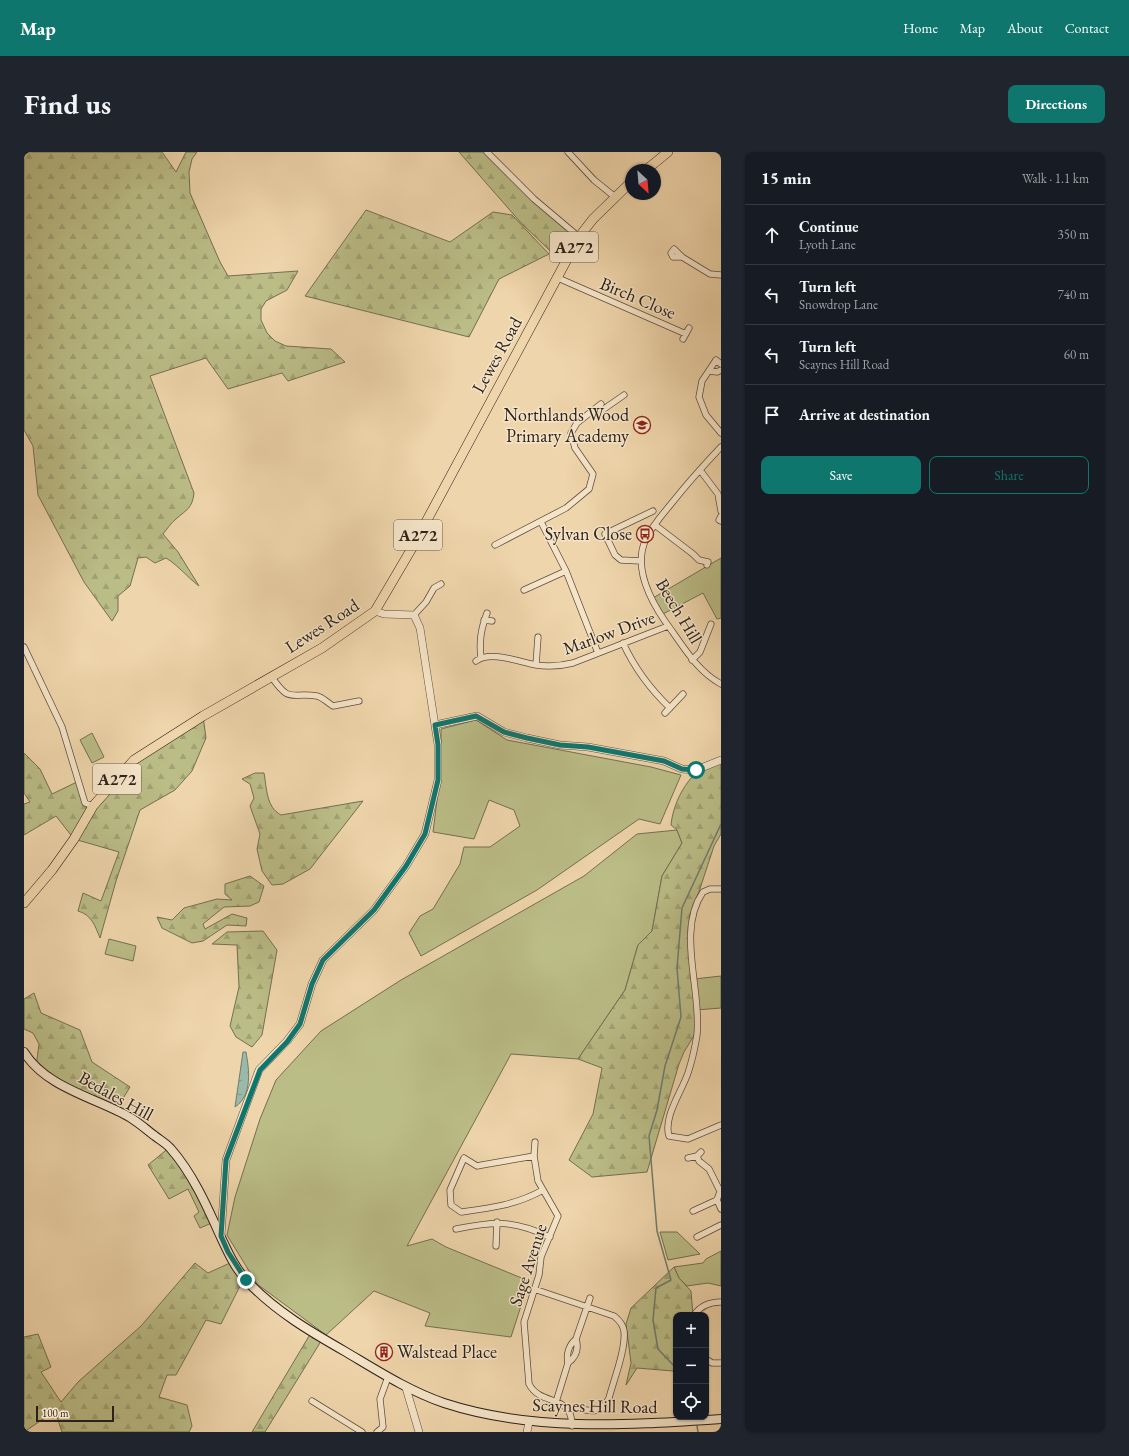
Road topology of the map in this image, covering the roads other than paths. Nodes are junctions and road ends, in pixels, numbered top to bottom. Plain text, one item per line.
1 (487, 152) edge
2 (568, 152) edge
3 (668, 152) edge
4 (653, 164) edge
5 (625, 188) edge
6 (615, 197) junction
7 (579, 237) junction
8 (682, 257) dead end
9 (721, 275) edge
10 (558, 278) junction
11 (689, 328) dead end
12 (721, 364) edge
13 (721, 370) edge
14 (709, 371) junction
15 (624, 395) dead end
16 (721, 433) edge
17 (721, 447) edge
18 (700, 470) junction
19 (721, 511) edge
20 (653, 512) dead end
21 (721, 516) edge
22 (721, 521) edge
23 (541, 522) junction
24 (654, 525) junction
25 (495, 545) dead end
26 (641, 561) junction
27 (707, 565) dead end
28 (566, 571) junction
29 (441, 584) dead end
30 (524, 590) dead end
31 (375, 611) junction
32 (487, 613) dead end
33 (414, 615) junction
34 (484, 620) junction
35 (492, 621) dead end
36 (712, 624) dead end
37 (668, 626) junction
38 (540, 640) dead end
39 (623, 643) junction
40 (24, 647) edge
41 (598, 653) junction
42 (692, 660) junction
43 (536, 664) junction
44 (271, 676) junction
45 (721, 684) edge
46 (683, 694) dead end
47 (359, 701) dead end
48 (670, 708) junction
49 (665, 713) dead end
50 (435, 725) junction
51 (721, 760) edge
52 (93, 806) junction
53 (721, 889) edge
54 (24, 903) edge
55 (24, 1052) edge
56 (721, 1125) edge
57 (535, 1142) dead end
58 (534, 1156) junction
59 (688, 1158) dead end
60 (720, 1189) edge
61 (543, 1190) junction
62 (717, 1200) junction
63 (721, 1209) edge
64 (693, 1211) dead end
65 (497, 1222) junction
66 (721, 1225) edge
67 (456, 1229) dead end
68 (221, 1236) junction
69 (550, 1237) junction
70 (697, 1237) dead end
71 (496, 1246) dead end
72 (534, 1289) junction
73 (590, 1298) dead end
74 (721, 1302) edge
75 (587, 1307) junction
76 (696, 1312) edge
77 (709, 1362) edge
78 (721, 1363) edge
79 (388, 1377) junction
80 (406, 1388) junction
81 (312, 1401) dead end
82 (556, 1402) junction
83 (569, 1410) junction
84 (721, 1420) edge
85 (529, 1422) junction
86 (572, 1426) junction
87 (362, 1432) edge
88 (377, 1432) edge
89 (419, 1432) edge
90 (528, 1432) edge

1 - 7 street
2 - 6 street
3 - 4 highway
5 - 6 highway, Lewes Road / A272
6 - 7 highway, Lewes Road / A272
7 - 10 highway, Lewes Road / A272
8 - 9 street
10 - 11 street, Birch Close
10 - 31 highway, Lewes Road / A272
12 - 14 street
13 - 14 street
14 - 16 street
15 - 23 street
17 - 18 street, Beech Hill
18 - 19 street
18 - 24 street, Beech Hill
20 - 26 street
21 - 22 street
23 - 25 street
23 - 28 street
24 - 26 street, Beech Hill
24 - 27 street
26 - 37 street, Beech Hill
28 - 30 street
28 - 41 street
29 - 33 street
31 - 33 street
31 - 44 highway, Lewes Road / A272
32 - 34 street, Marlow Drive
33 - 50 street
34 - 35 street
34 - 43 street, Marlow Drive
36 - 42 street
37 - 39 street, Marlow Drive
37 - 42 street, Beech Hill
38 - 43 street, Marlow Drive
39 - 41 street, Marlow Drive
39 - 48 street
40 - 52 street
41 - 43 street, Marlow Drive
42 - 45 street, Beech Hill
44 - 47 street
44 - 52 highway, Lewes Road / A272
46 - 48 street
48 - 49 street
50 - 51 street
50 - 68 street
52 - 54 highway, Lewes Road / A272
53 - 56 street
55 - 68 main road, Bedales Hill
57 - 58 street, Sage Avenue
58 - 61 street, Sage Avenue
58 - 61 street
59 - 60 street
60 - 62 street
61 - 69 street, Sage Avenue
62 - 63 street
62 - 64 street
65 - 67 street
65 - 69 street
65 - 71 street
66 - 70 street
68 - 79 main road, Scaynes Hill Road
69 - 72 street, Sage Avenue
72 - 75 street
72 - 82 street, Sage Avenue
73 - 75 street
74 - 76 street
75 - 82 street
75 - 83 street
77 - 78 street
79 - 80 main road, Scaynes Hill Road
79 - 88 street
80 - 85 main road, Scaynes Hill Road
80 - 89 street
81 - 87 street
82 - 83 street, Sage Avenue
83 - 86 street
84 - 86 main road, Scaynes Hill Road
85 - 86 main road, Scaynes Hill Road
85 - 90 street

